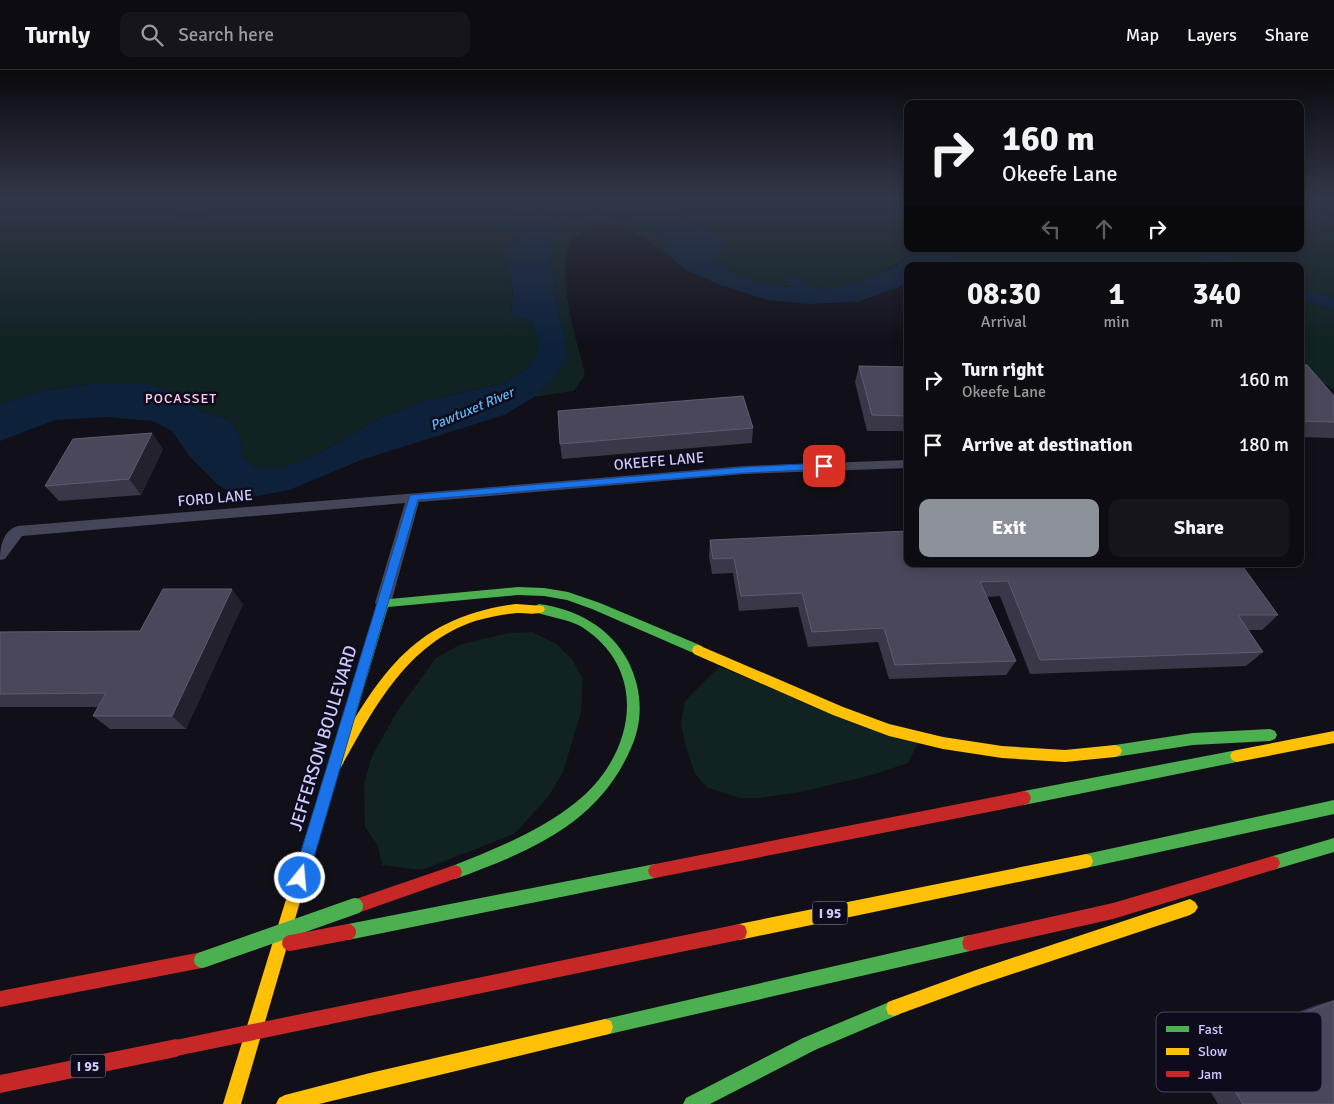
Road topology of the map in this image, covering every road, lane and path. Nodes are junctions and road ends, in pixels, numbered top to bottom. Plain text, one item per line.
1 (904, 464) edge
2 (414, 497) junction
3 (0, 555) edge
4 (383, 603) junction
5 (492, 611) junction
6 (443, 616) dead end
7 (394, 621) dead end
8 (377, 623) junction
9 (1334, 732) edge
10 (1334, 737) edge
11 (335, 765) junction
12 (1334, 807) edge
13 (1334, 845) edge
14 (1204, 902) dead end
15 (202, 960) junction
16 (0, 999) edge
17 (0, 1084) edge
18 (232, 1104) edge
19 (285, 1104) edge
20 (692, 1104) edge

1 - 2 street, OKEEFE LANE
2 - 3 street, FORD LANE
2 - 4 street, JEFFERSON BOULEVARD
4 - 8 main road, JEFFERSON BOULEVARD
4 - 9 main road
5 - 6 main road
5 - 11 main road
5 - 15 main road, bridge
7 - 8 main road
8 - 11 main road, JEFFERSON BOULEVARD
10 - 15 main road, bridge
11 - 18 main road, JEFFERSON BOULEVARD
12 - 17 main road, I 95, bridge
13 - 19 main road
14 - 20 main road
15 - 16 main road

